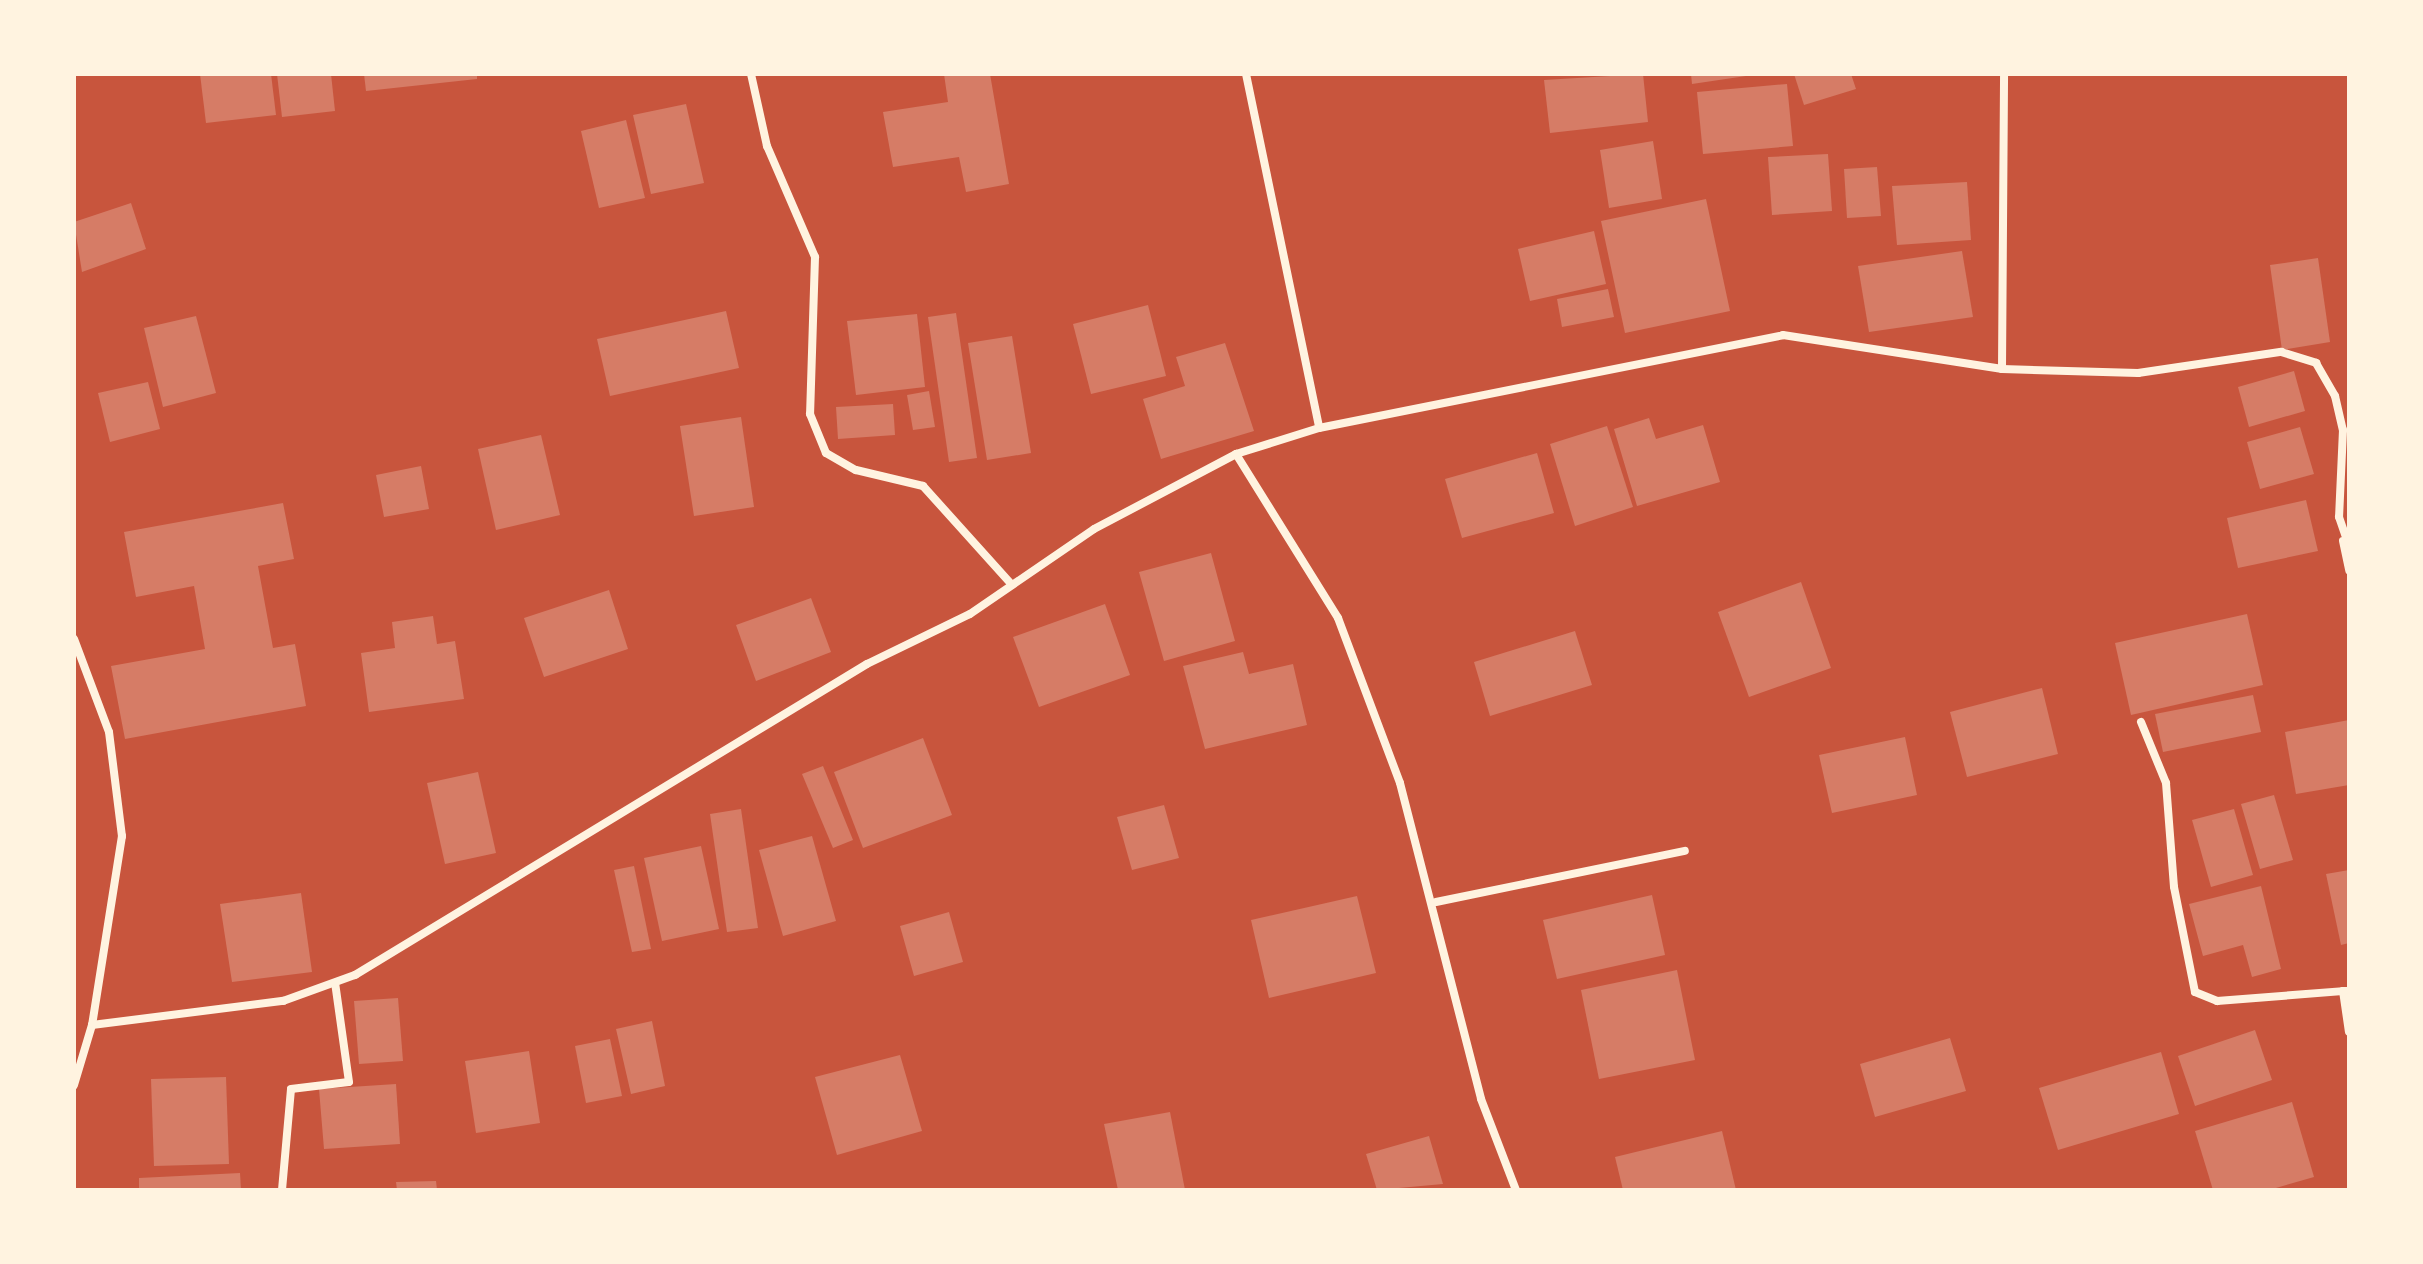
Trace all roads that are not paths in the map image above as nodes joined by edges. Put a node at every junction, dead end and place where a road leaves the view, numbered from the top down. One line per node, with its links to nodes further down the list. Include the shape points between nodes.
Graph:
1 (751, 74): 9 (street, via 767,146 815,257 810,414 826,453 856,470 923,486)
2 (1246, 74): 5 (street)
3 (2004, 74): 4 (street)
4 (2002, 369): 5 (street, via 1783,335); 7 (street, via 2138,373 2281,352 2316,363 2343,430)
5 (1319, 428): 6 (street)
6 (1236, 454): 9 (street, via 1094,529); 13 (street, via 1338,618)
7 (2346, 544): 8 (street)
8 (2349, 570)
9 (1012, 585): 14 (street)
10 (74, 639): 16 (street, via 109,732 122,836)
11 (2141, 722): 15 (street, via 2166,783 2174,887 2195,992 2217,1001)
12 (1685, 851): 13 (street)
13 (1436, 902): 20 (street, via 1481,1099)
14 (335, 983): 16 (street, via 283,1001); 19 (street, via 349,1082 291,1089)
15 (2346, 991): 17 (street)
16 (92, 1025): 18 (street)
17 (2349, 1032)
18 (74, 1085)
19 (282, 1190)
20 (1516, 1190)

